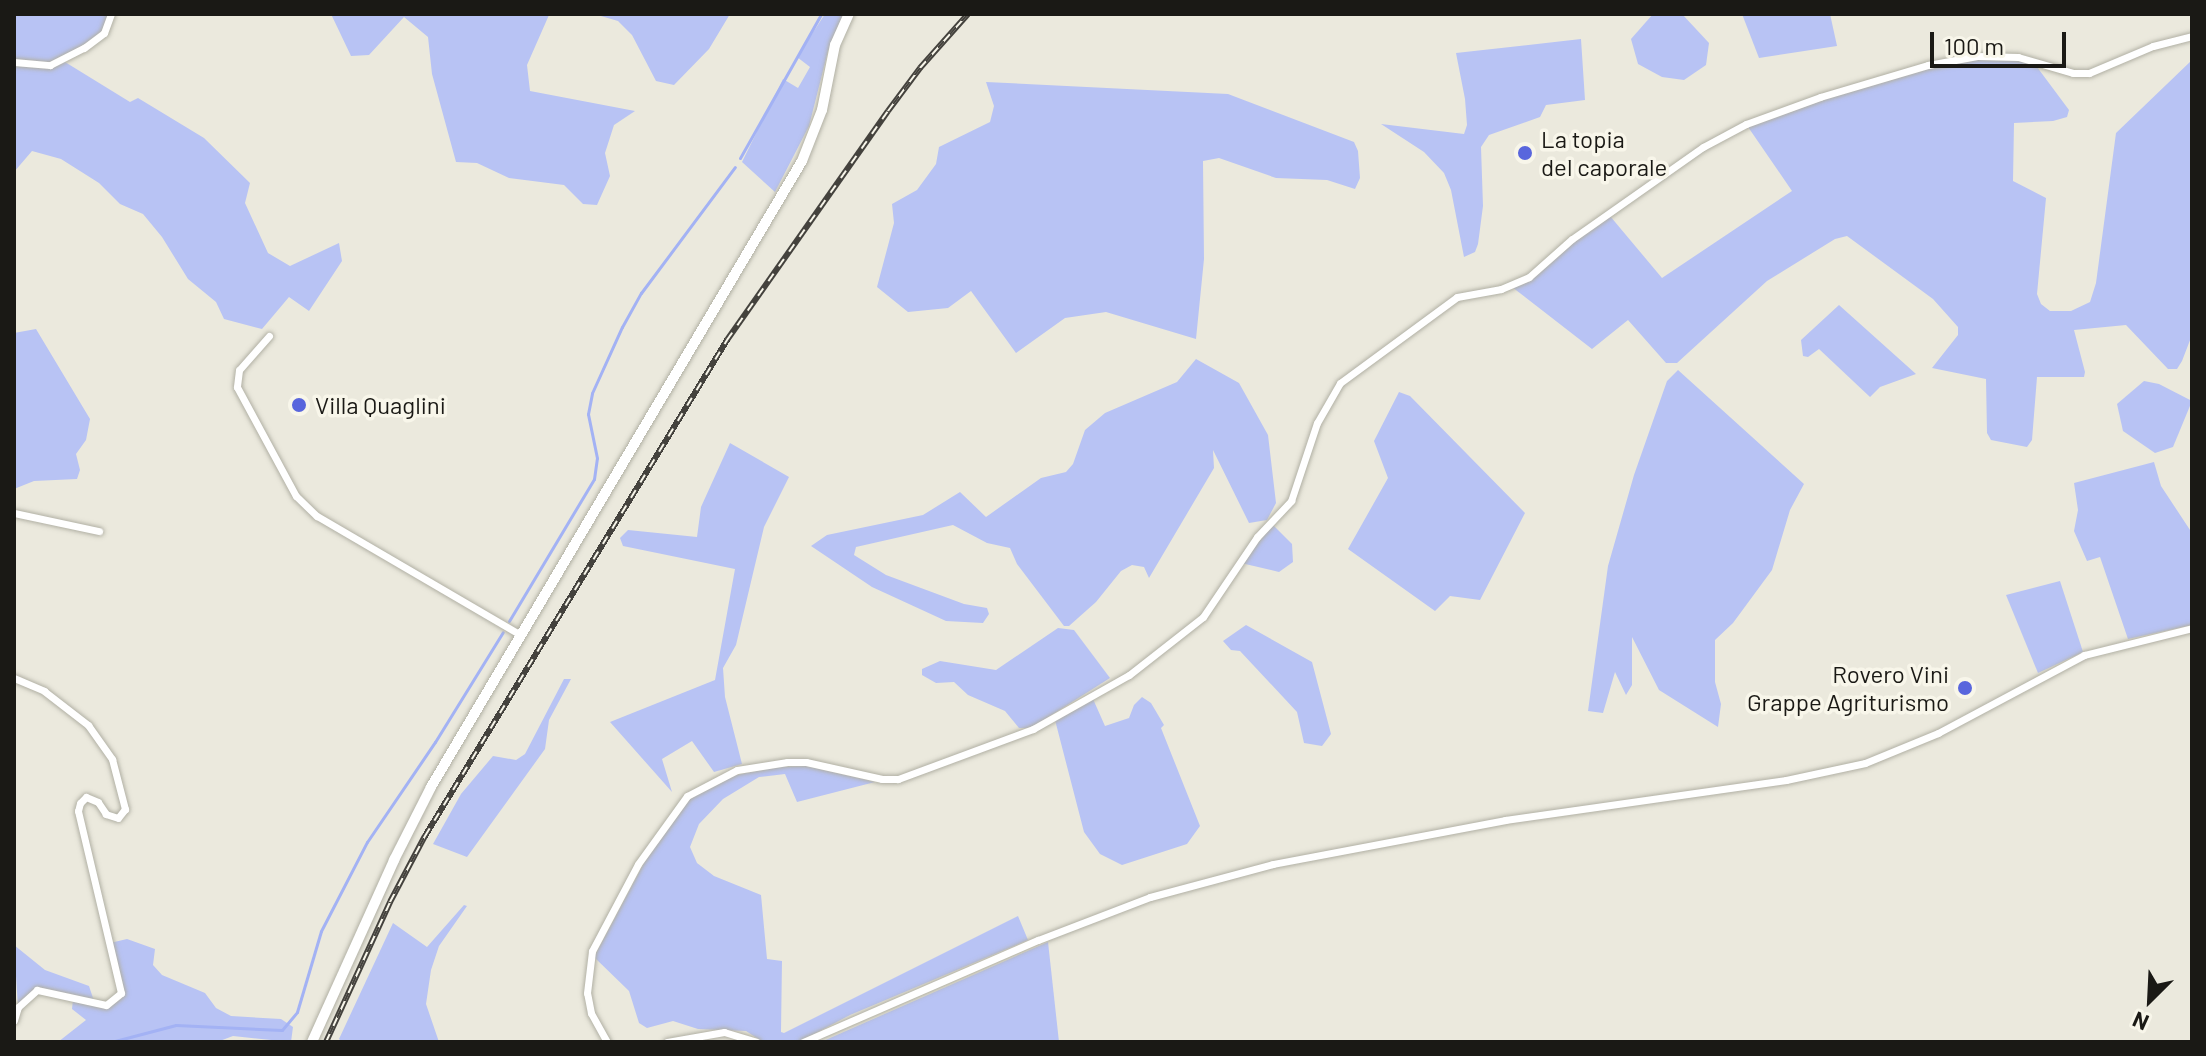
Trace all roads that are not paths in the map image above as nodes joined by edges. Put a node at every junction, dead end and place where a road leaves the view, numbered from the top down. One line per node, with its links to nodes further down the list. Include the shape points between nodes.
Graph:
1 (111, 14): 4 (street, via 96,41 50,65)
2 (849, 14): 9 (street, via 802,161)
3 (2192, 36): 13 (street, via 2089,73 2018,57 1977,56 1820,97 1746,124 1703,147 1572,239 1538,272 1501,289 1457,297 1340,383 1317,423 1291,501 1257,537 1203,617 1129,675 1033,729 898,779 787,762 737,770 687,796 638,864 592,951 587,993)
4 (14, 62)
5 (269, 336): 9 (street, via 239,370 237,387 296,496 317,516)
6 (14, 513): 7 (street)
7 (99, 531)
8 (2192, 628): 16 (street, via 2084,655 1938,733 1865,763 1786,780 1505,820 1273,864 1150,897)
9 (521, 635): 12 (street, via 411,823)
10 (14, 678): 11 (street, via 44,691 88,725 112,759 125,809 118,818 86,797 78,811 121,993 106,1005 37,990 18,1007)
11 (14, 1020)
12 (312, 1042)
13 (607, 1042)
14 (667, 1042): 15 (street, via 724,1032)
15 (756, 1042)
16 (803, 1042)

